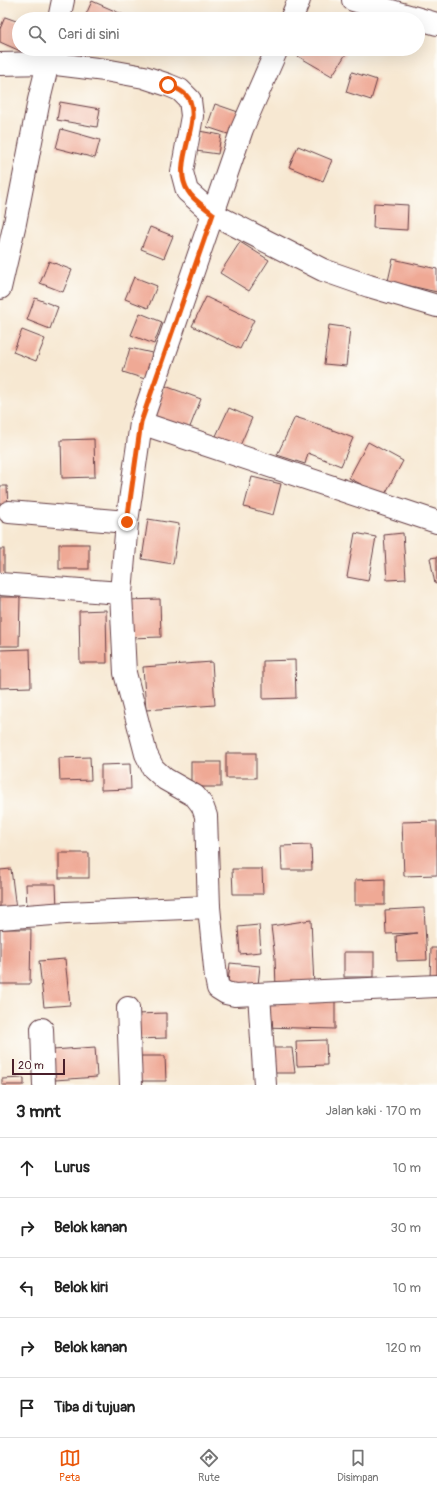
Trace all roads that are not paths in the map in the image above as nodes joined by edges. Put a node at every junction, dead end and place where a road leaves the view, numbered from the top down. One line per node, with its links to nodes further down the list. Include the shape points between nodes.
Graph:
1 (63, 0): 4 (street)
2 (299, 0): 5 (street)
3 (353, 0): 6 (street)
4 (60, 12)
5 (293, 12)
6 (395, 12)
7 (425, 21): 8 (street)
8 (437, 24)
9 (50, 56): 11 (street); 12 (street, via 144,77 180,90 190,100 192,116 182,172 188,191); 13 (street)
10 (274, 56): 12 (street, via 242,129)
11 (0, 64)
12 (213, 214): 14 (street, via 323,270); 15 (street)
13 (0, 288)
14 (437, 306)
15 (141, 422): 17 (street); 18 (street)
16 (9, 512): 17 (street)
17 (127, 522): 20 (street)
18 (437, 522)
19 (0, 584): 20 (street)
20 (121, 593): 21 (street, via 124,673 146,754 153,768 165,779 195,796 206,816)
21 (209, 907): 22 (street); 24 (street, via 218,988 235,995)
22 (0, 918)
23 (437, 986): 24 (street)
24 (259, 994): 29 (street)
25 (128, 1008): 28 (street)
26 (42, 1029): 27 (street)
27 (44, 1085)
28 (131, 1085)
29 (265, 1085)

